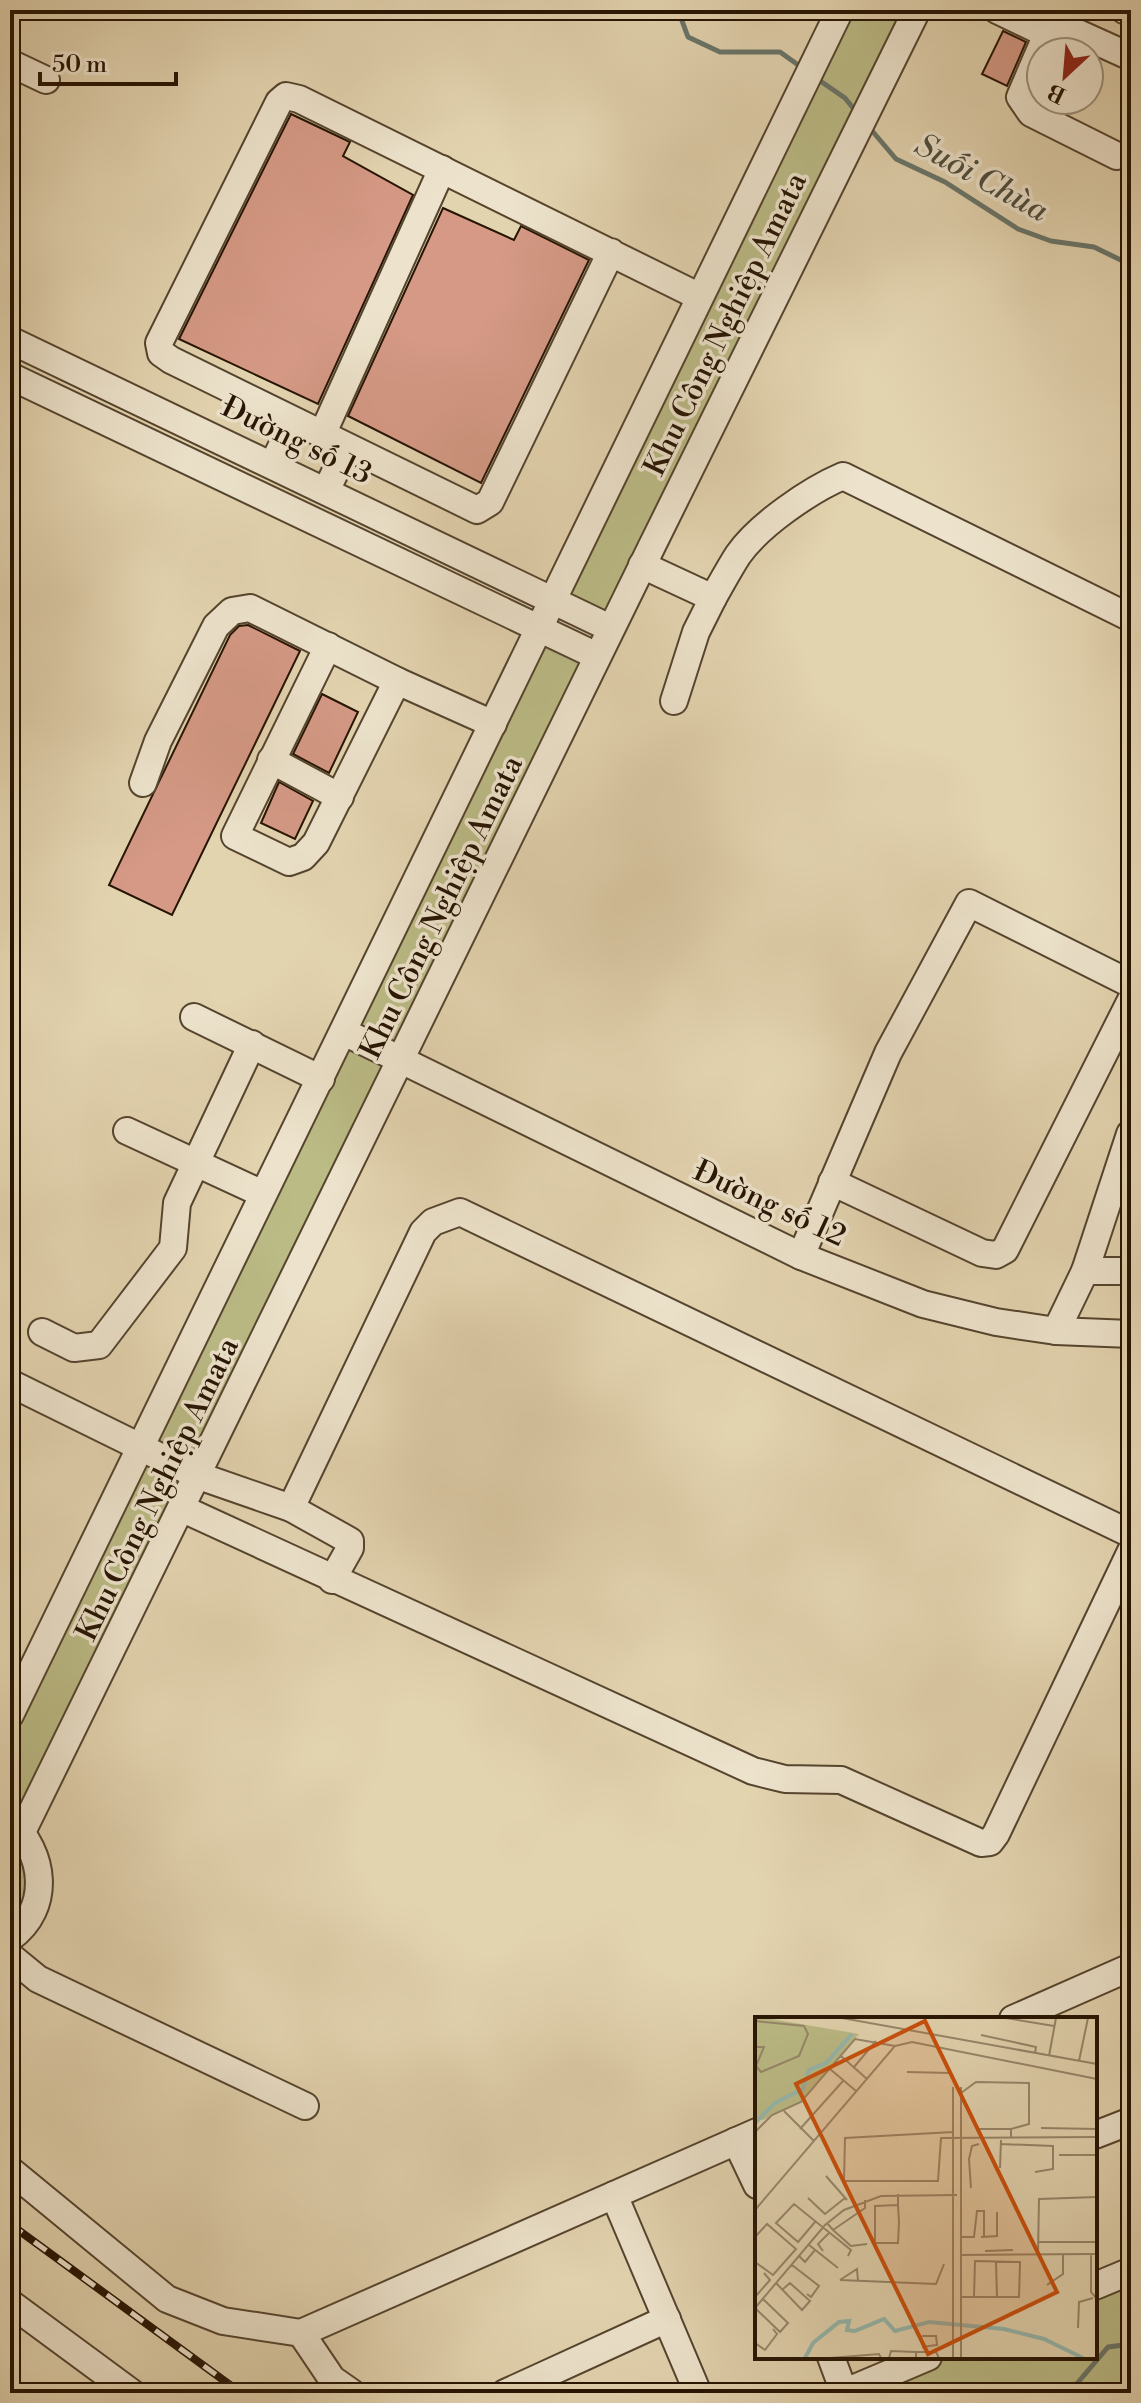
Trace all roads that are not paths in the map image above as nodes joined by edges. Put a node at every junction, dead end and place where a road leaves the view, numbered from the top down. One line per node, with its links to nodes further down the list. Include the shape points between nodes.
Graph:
1 (840, 10): 13 (street, Khu Công Nghiệp Amata)
2 (917, 10): 21 (street, Khu Công Nghiệp Amata)
3 (997, 10): 6 (street)
4 (1124, 10): 5 (street)
5 (1131, 13)
6 (1047, 34): 7 (street, via 1063,24); 10 (street, via 1021,92 1023,106)
7 (1131, 57)
8 (10, 63): 9 (street)
9 (46, 80)
10 (1117, 156)
11 (442, 169): 12 (street); 16 (street, via 299,99 286,96 279,102 159,343 161,353 171,360); 17 (street)
12 (611, 252): 13 (street); 18 (street, via 485,506 467,506)
13 (698, 296): 23 (street, Khu Công Nghiệp Amata)
14 (10, 340): 19 (street, Đường số 13)
15 (10, 376): 26 (street)
16 (294, 421): 17 (street); 19 (street)
17 (322, 435): 18 (street)
18 (347, 447): 20 (street)
19 (273, 464): 20 (street, Đường số 13)
20 (327, 489): 23 (street, Đường số 13)
21 (642, 565): 22 (street); 25 (street, Khu Công Nghiệp Amata)
22 (713, 598): 24 (street, via 740,553 783,513 843,476); 30 (street)
23 (555, 602): 25 (street, Đường số 13); 26 (street, Khu Công Nghiệp Amata)
24 (1131, 618)
25 (610, 628): 28 (street, Khu Công Nghiệp Amata)
26 (541, 629): 28 (street); 31 (street, Khu Công Nghiệp Amata)
27 (328, 646): 29 (street); 32 (street); 33 (street, via 250,608 232,611 216,626 158,741)
28 (597, 656): 40 (street, Khu Công Nghiệp Amata)
29 (397, 681): 31 (street); 34 (street)
30 (674, 701)
31 (493, 724): 38 (street, Khu Công Nghiệp Amata)
32 (271, 760): 34 (street); 34 (street, via 235,836 289,862 303,857)
33 (143, 783)
34 (340, 797)
35 (1131, 984): 45 (street, via 969,903 888,1053)
36 (1131, 1000): 45 (street, via 1005,1250 982,1253)
37 (194, 1017): 39 (street)
38 (344, 1032): 40 (street, Đường số 12); 41 (street, Khu Công Nghiệp Amata)
39 (252, 1044): 41 (street); 44 (street)
40 (403, 1061): 47 (street, Đường số 12); 55 (street, Khu Công Nghiệp Amata)
41 (321, 1079): 46 (street, Khu Công Nghiệp Amata)
42 (127, 1131): 44 (street)
43 (1130, 1134): 48 (street)
44 (194, 1163): 46 (street); 51 (street, via 177,1203 173,1248 107,1337 87,1349)
45 (832, 1182): 47 (street)
46 (263, 1194): 54 (street, Khu Công Nghiệp Amata)
47 (801, 1256): 50 (street, Đường số 12, via 923,1304)
48 (1085, 1271): 49 (street); 50 (street)
49 (1131, 1271)
50 (1056, 1331): 52 (street, Đường số 12)
51 (42, 1332)
52 (1131, 1334)
53 (10, 1383): 54 (street)
54 (142, 1447): 55 (street); 61 (street, Khu Công Nghiệp Amata)
55 (199, 1476): 56 (street); 57 (street, Khu Công Nghiệp Amata)
56 (291, 1508): 58 (street, via 423,1232 433,1222 460,1212); 60 (street, via 350,1541)
57 (183, 1509): 60 (street); 62 (street, Khu Công Nghiệp Amata)
58 (1131, 1534)
59 (1131, 1551): 60 (street, via 996,1834 981,1843 841,1780 785,1779 753,1771)
60 (332, 1580)
61 (10, 1715)
62 (16, 1826): 63 (street, via 34,1850 40,1872 31,1915)
63 (10, 1938)
64 (10, 1956): 67 (street, via 38,1979)
65 (1131, 1967): 66 (street)
66 (1018, 2017)
67 (305, 2106)
68 (1131, 2121): 69 (street)
69 (1097, 2134)
70 (747, 2137): 72 (street); 73 (street)
71 (10, 2170): 78 (street, via 167,2299 223,2321)
72 (755, 2175)
73 (614, 2195): 77 (street); 78 (street)
74 (1131, 2271): 75 (street)
75 (1097, 2285)
76 (10, 2303): 81 (street)
77 (667, 2319): 83 (street); 84 (street)
78 (301, 2333): 82 (street, via 332,2379)
79 (832, 2359): 85 (street)
80 (923, 2359): 85 (street)
81 (132, 2393)
82 (352, 2393)
83 (505, 2393)
84 (698, 2393)
85 (844, 2393)

